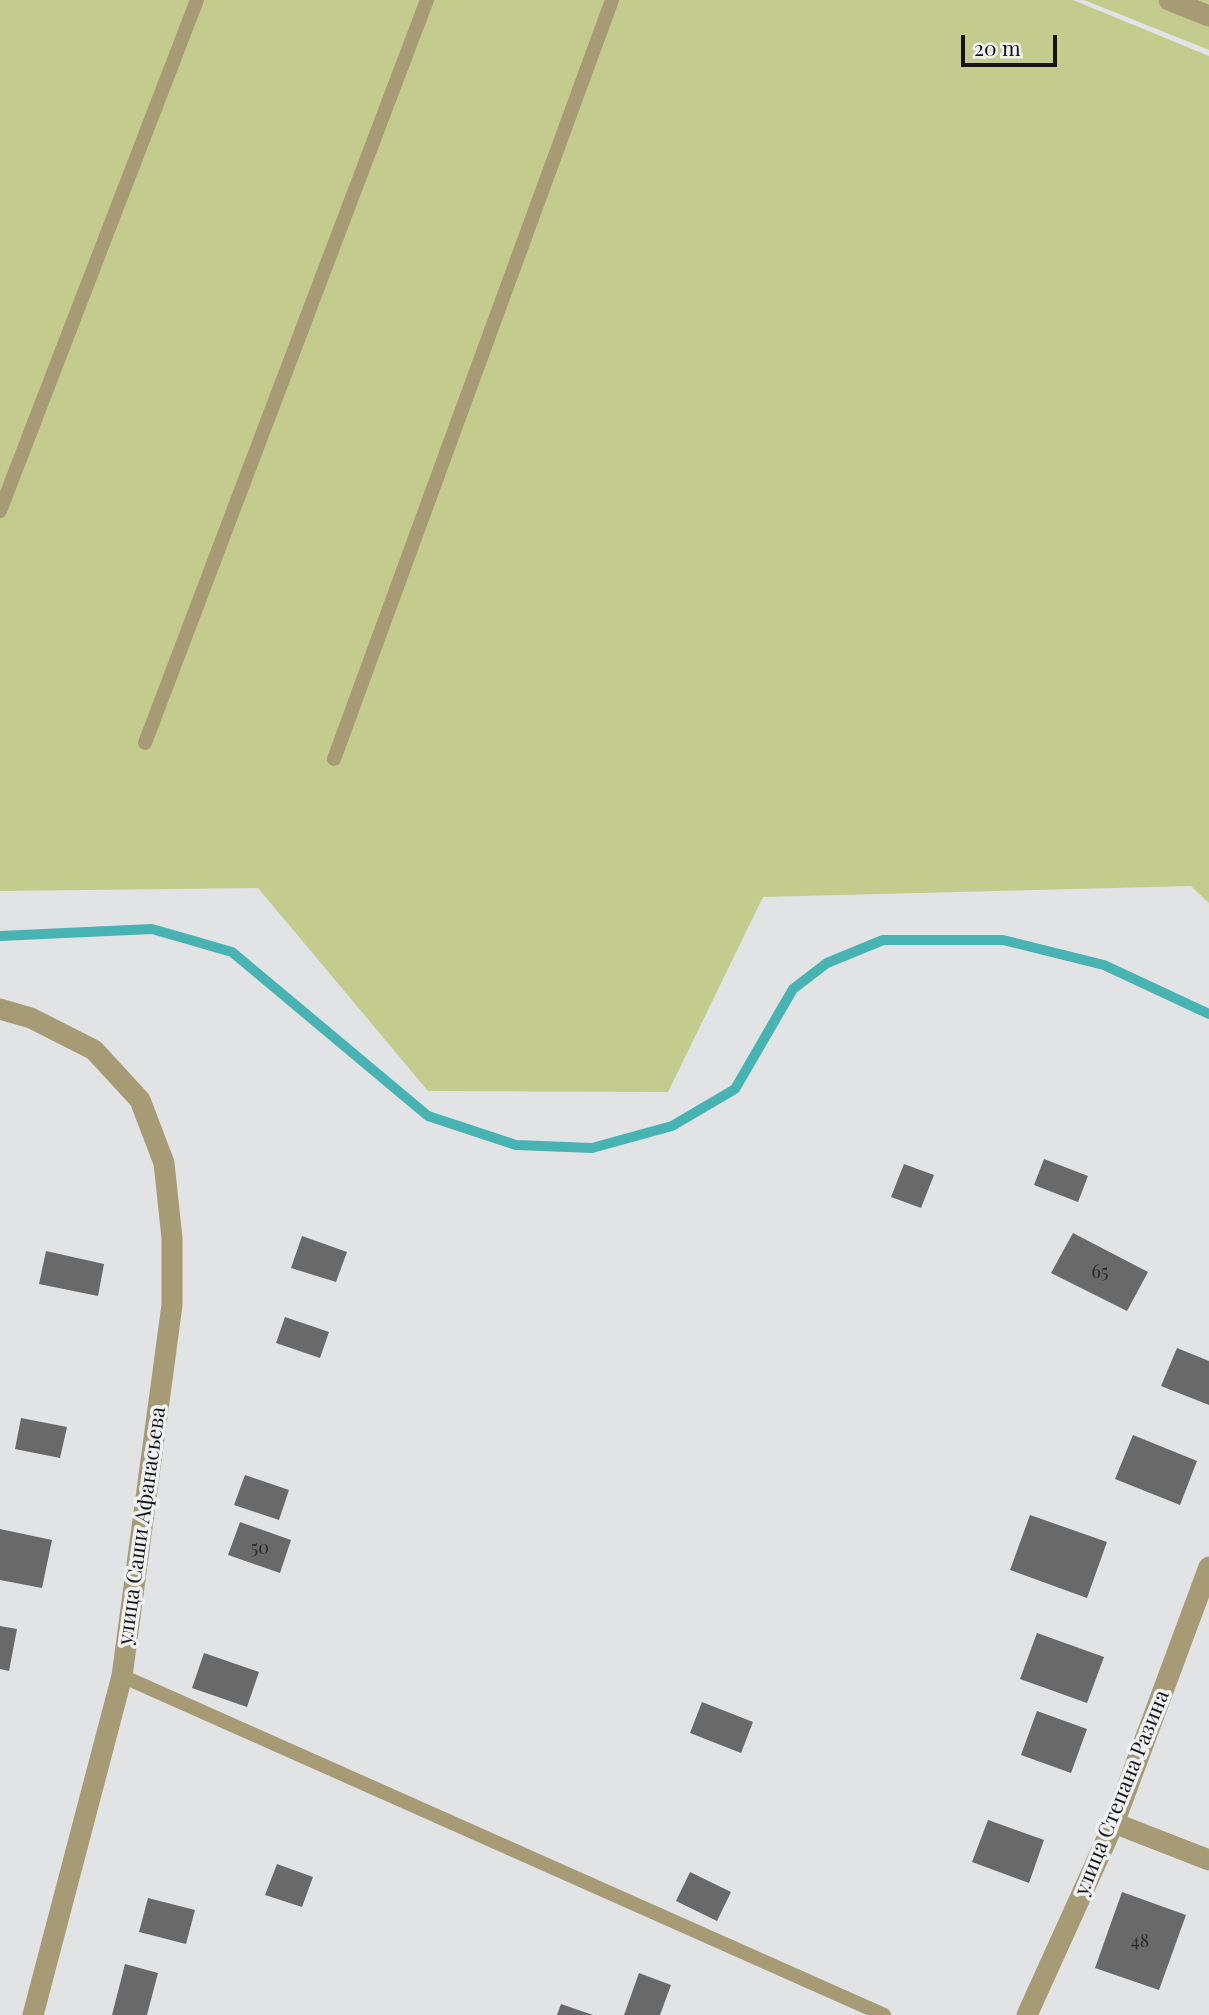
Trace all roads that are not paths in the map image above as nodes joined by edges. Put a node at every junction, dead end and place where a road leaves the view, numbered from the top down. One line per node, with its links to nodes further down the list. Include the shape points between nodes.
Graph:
1 (197, 0): 6 (lane)
2 (426, 0): 7 (lane)
3 (612, 0): 8 (lane)
4 (1169, 0): 5 (street)
5 (1209, 16)
6 (0, 511)
7 (145, 743)
8 (334, 759)
9 (0, 1009): 11 (street, улица Саши Афанасьева, via 31,1018 94,1050 140,1100 164,1163 172,1238 172,1305)
10 (1209, 1567): 12 (street, улица Степана Разина)
11 (122, 1676): 14 (street, улица Саши Афанасьева); 15 (lane)
12 (1114, 1823): 13 (street); 16 (street, улица Степана Разина)
13 (1209, 1860)
14 (33, 2015)
15 (884, 2015)
16 (1027, 2015)

